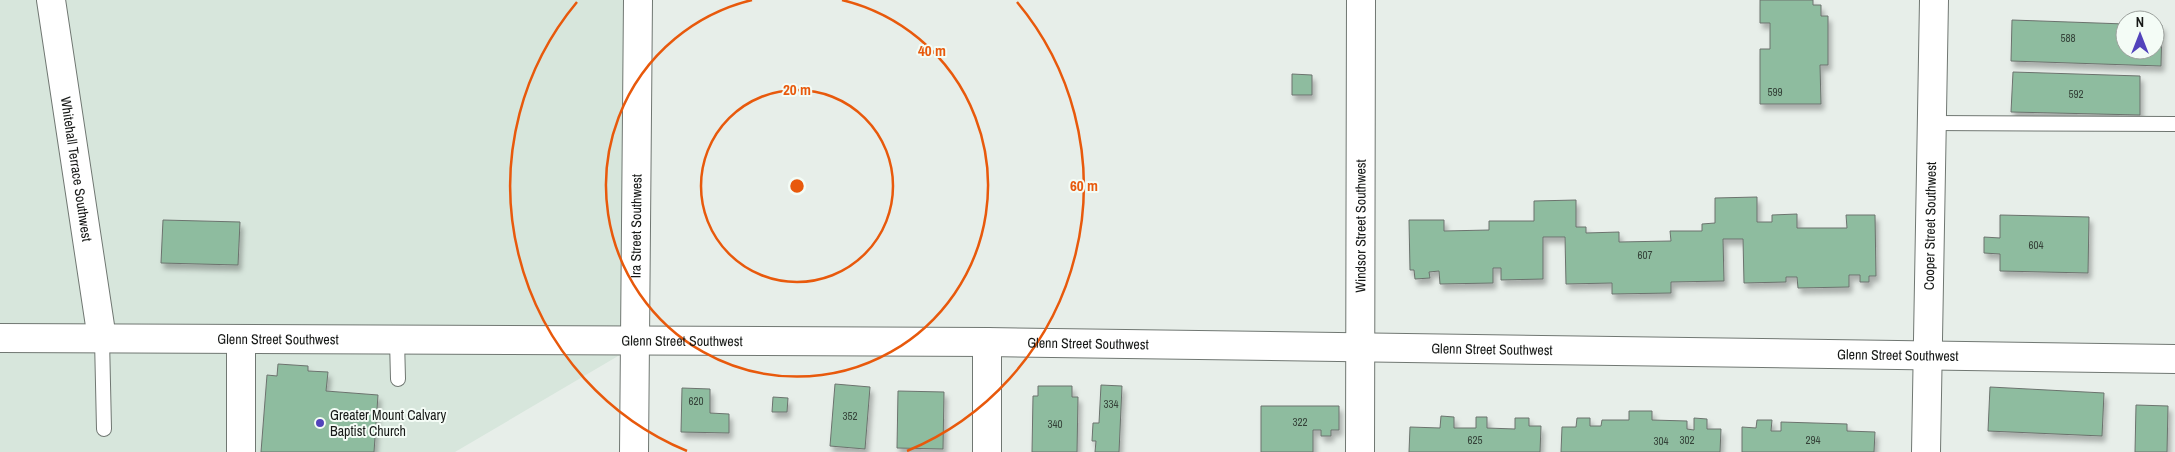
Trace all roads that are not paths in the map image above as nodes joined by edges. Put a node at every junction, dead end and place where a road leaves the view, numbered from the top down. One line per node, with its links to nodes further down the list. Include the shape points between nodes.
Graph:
1 (51, 0): 8 (street, Whitehall Terrace Southwest)
2 (638, 0): 11 (street, Ira Street Southwest)
3 (1361, 0): 13 (street, Windsor Street Southwest)
4 (1934, 0): 5 (street, Cooper Street Southwest)
5 (1932, 123): 6 (lane); 14 (street, Cooper Street Southwest)
6 (2175, 124)
7 (0, 338): 8 (street, Glenn Street Southwest)
8 (102, 338): 9 (street, Glenn Street Southwest); 17 (lane)
9 (241, 339): 10 (street, Glenn Street Southwest); 18 (street)
10 (397, 340): 11 (street, Glenn Street Southwest); 16 (lane)
11 (635, 340): 12 (street, Glenn Street Southwest); 19 (street, Ira Street Southwest)
12 (987, 342): 13 (street, Glenn Street Southwest); 20 (street)
13 (1361, 347): 14 (street, Glenn Street Southwest); 21 (street, Windsor Street Southwest)
14 (1928, 356): 15 (street, Glenn Street Southwest); 22 (street, Cooper Street Southwest)
15 (2175, 359)
16 (398, 379)
17 (104, 429)
18 (241, 452)
19 (634, 452)
20 (987, 452)
21 (1360, 452)
22 (1926, 452)

